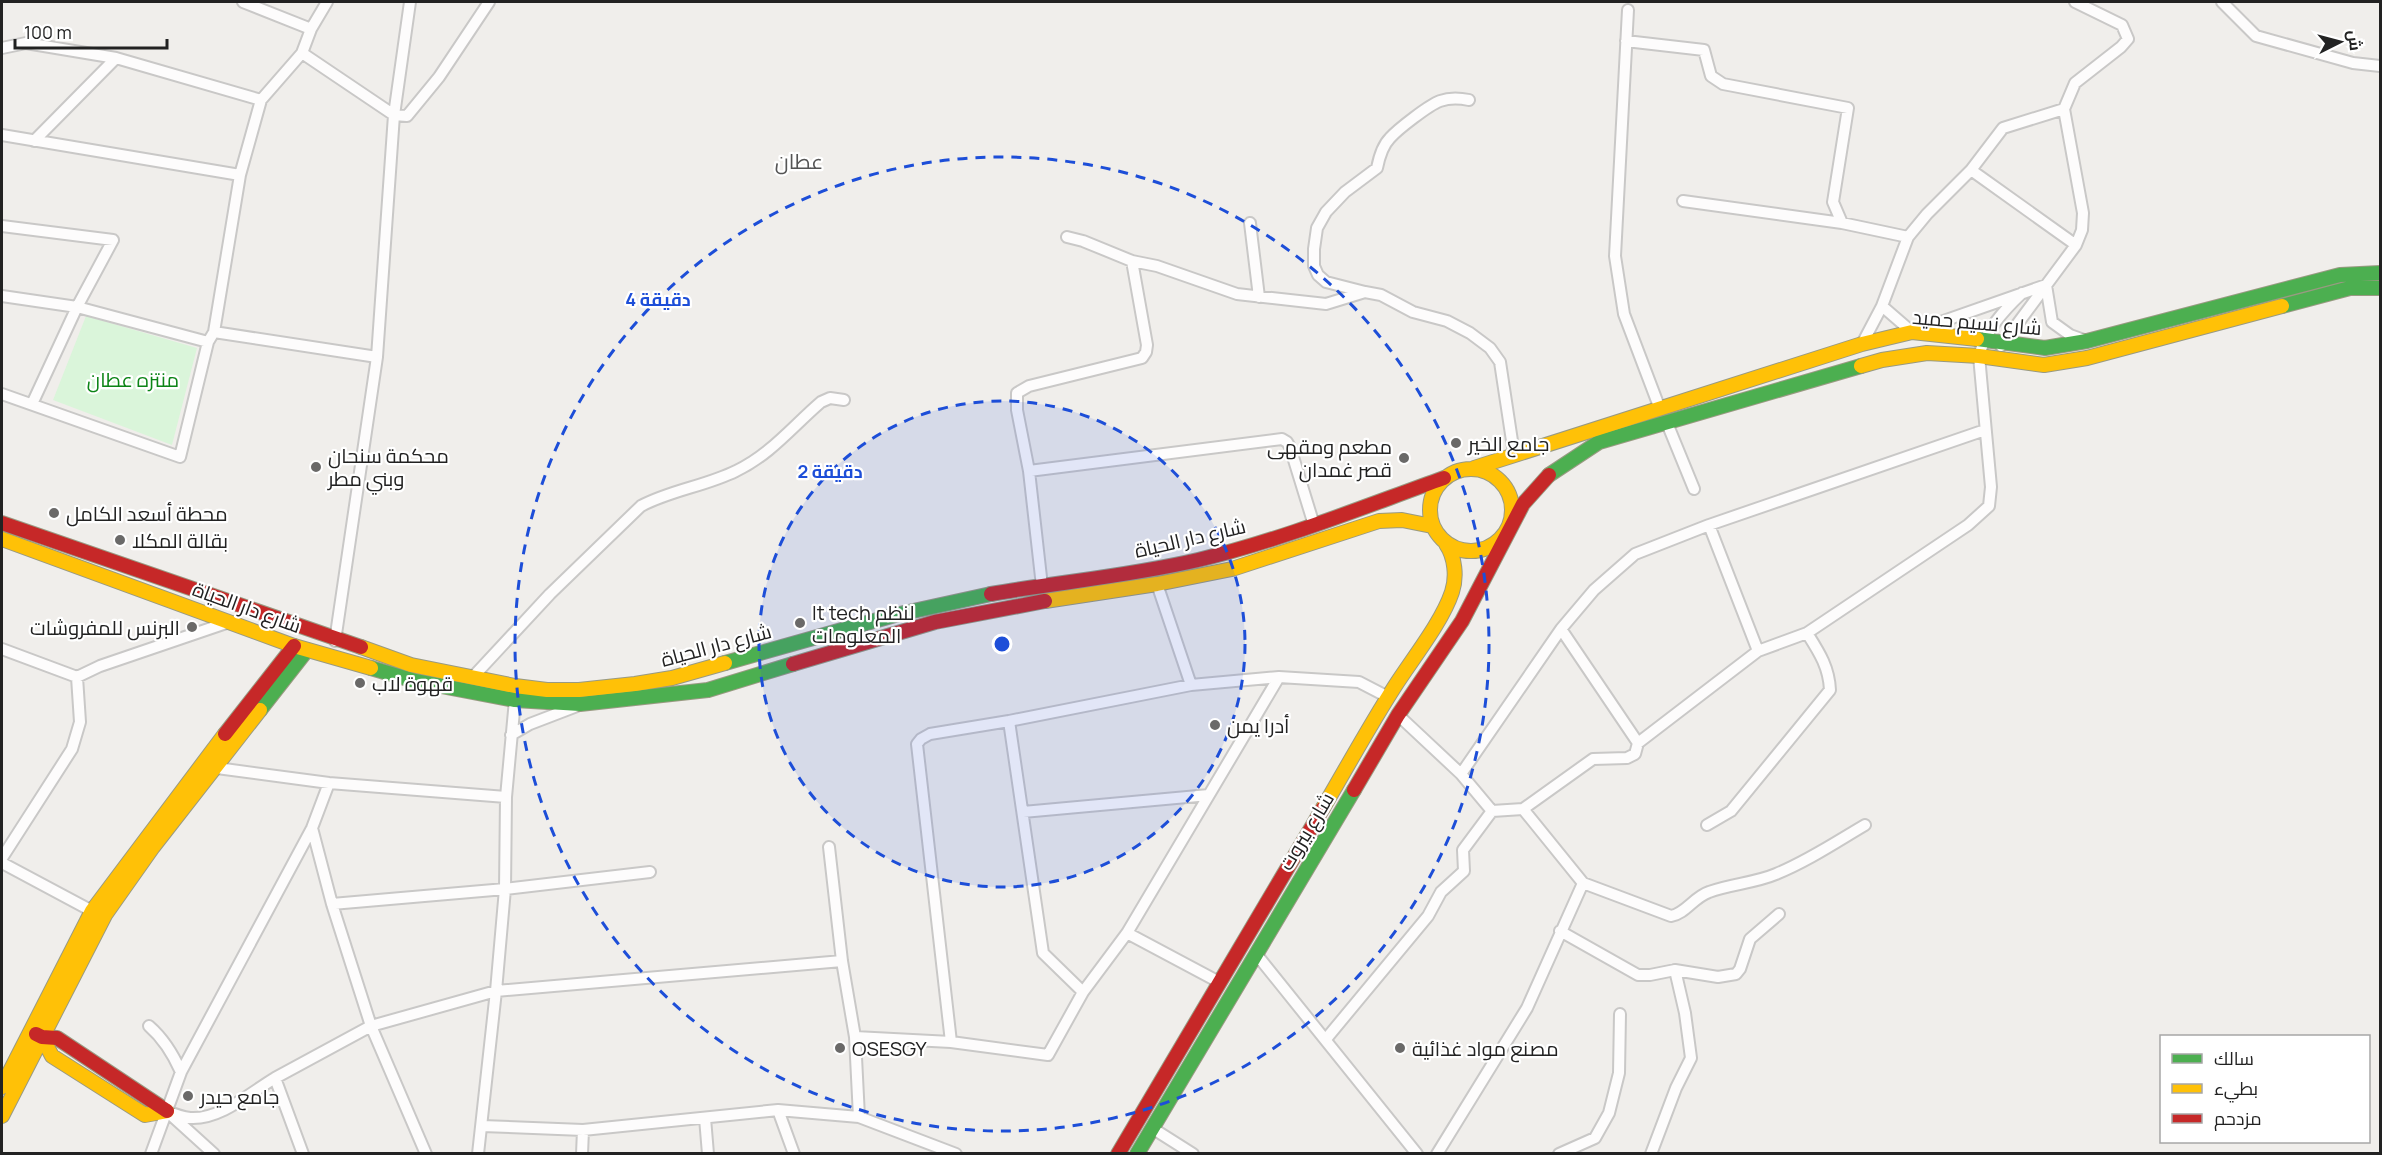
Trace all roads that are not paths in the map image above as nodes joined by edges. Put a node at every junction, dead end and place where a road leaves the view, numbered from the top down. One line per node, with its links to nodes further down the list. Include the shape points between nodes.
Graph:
1 (243, 2): 8 (street)
2 (327, 2): 8 (street)
3 (410, 2): 17 (street)
4 (489, 2): 17 (street, via 414,108 407,116)
5 (2076, 2): 16 (street, via 2122,25 2128,39 2075,83)
6 (2222, 2): 13 (street, via 2256,36 2353,63)
7 (1628, 10): 9 (street)
8 (311, 29): 11 (street)
9 (1626, 41): 24 (street, via 1704,50 1711,76 1723,84 1848,108 1833,202); 52 (street, via 1615,256 1623,314)
10 (2, 48): 12 (street, via 26,43)
11 (302, 53): 14 (street); 17 (street)
12 (116, 58): 14 (street); 19 (street)
13 (2380, 66)
14 (261, 100): 21 (street)
15 (1469, 100): 33 (street, via 1440,101 1404,126 1389,139 1377,168 1345,192 1317,228 1314,266 1318,275 1326,282)
16 (2064, 109): 20 (street, via 2003,128); 28 (street, via 2083,213)
17 (394, 115): 47 (street)
18 (2, 135): 19 (street)
19 (34, 141): 21 (street)
20 (1971, 170): 27 (street); 28 (street)
21 (240, 175): 39 (street)
22 (1683, 201): 24 (street)
23 (1250, 223): 36 (street)
24 (1842, 223): 27 (street)
25 (2, 226): 38 (street, via 113,240)
26 (1067, 237): 29 (street)
27 (1908, 237): 37 (street)
28 (2076, 245): 31 (street)
29 (1132, 261): 36 (street, via 1237,294); 57 (street, via 1146,352 1142,358 1029,386 1017,393)
30 (2380, 273): 42 (main road, شارع نسيم حميد, via 2340,275)
31 (2046, 285): 34 (street); 42 (street, via 2052,322); 44 (street)
32 (2380, 288): 48 (main road, شارع نسيم حميد, via 2350,288 2087,358 2044,365)
33 (1365, 292): 36 (street, via 1326,304); 55 (street, via 1447,321 1490,348 1502,370)
34 (2022, 293): 40 (street); 41 (street, via 2002,312)
35 (2, 296): 38 (street)
36 (1259, 297)
37 (1882, 306): 40 (street); 45 (street)
38 (77, 307): 43 (street); 51 (street)
39 (214, 332): 43 (street); 47 (street)
40 (1912, 332): 41 (main road, شارع نسيم حميد); 45 (main road, شارع نسيم حميد)
41 (1983, 340): 44 (main road, شارع نسيم حميد); 46 (street)
42 (2087, 341): 44 (main road, شارع نسيم حميد, via 2045,348)
43 (208, 342): 51 (street, via 180,457)
44 (2004, 342): 48 (street)
45 (1862, 344): 52 (main road, شارع نسيم حميد)
46 (1978, 356): 48 (main road, شارع نسيم حميد); 53 (main road, شارع نسيم حميد, via 1927,353 1882,360); 54 (street)
47 (377, 357): 75 (street)
48 (1994, 358)
49 (2, 394): 51 (street)
50 (844, 400): 83 (street, via 830,398 820,402 772,450 735,472 659,496 641,506 550,594)
51 (32, 404)
52 (1660, 409): 55 (main road, شارع نسيم حميد)
53 (1667, 423): 59 (street); 64 (main road, شارع نسيم حميد, via 1599,442 1551,472 1523,504)
54 (1985, 430): 62 (street); 74 (street, via 1989,506 1968,525)
55 (1514, 454): 56 (main road, شارع نسيم حميد)
56 (1474, 468): 58 (main road); 64 (main road, via 1498,479 1507,490 1511,503)
57 (1029, 471): 61 (street, via 1282,439 1290,447); 71 (street)
58 (1444, 478): 61 (main road, شارع دار الحياة); 63 (main road, via 1430,500)
59 (1694, 489)
60 (2, 523): 65 (main road, شارع دار الحياة)
61 (1314, 525): 69 (main road, شارع دار الحياة, via 1228,552)
62 (1709, 525): 73 (street, via 1635,554 1594,591); 78 (street)
63 (1432, 526): 67 (main road); 70 (main road, شارع دار الحياة, via 1402,520 1378,522 1233,569)
64 (1509, 530): 67 (main road, via 1487,548 1473,552); 88 (main road, شارع بيروت, via 1462,621)
65 (30, 533): 68 (main road); 75 (main road, شارع دار الحياة)
66 (2, 539): 68 (main road, شارع دار الحياة)
67 (1446, 544): 85 (main road, شارع بيروت, via 1452,552 1453,591)
68 (25, 548): 72 (main road, شارع دار الحياة)
69 (1152, 569): 70 (main road); 71 (main road, شارع دار الحياة)
70 (1157, 585): 84 (street); 87 (main road, شارع دار الحياة, via 935,622 708,690)
71 (1042, 586): 83 (main road, شارع دار الحياة, via 896,615 672,678 635,684 547,690)
72 (231, 621): 76 (main road, شارع دار الحياة); 81 (street)
73 (1561, 629): 91 (street); 93 (street)
74 (1807, 633): 78 (street); 100 (street, via 1824,660 1830,690 1731,811)
75 (335, 640): 79 (main road, شارع دار الحياة)
76 (301, 648): 80 (main road, شارع دار الحياة); 92 (main road); 110 (main road, via 201,764)
77 (2, 649): 81 (street)
78 (1758, 651): 91 (street)
79 (377, 654): 80 (main road); 83 (main road, شارع دار الحياة)
80 (372, 669): 86 (main road, شارع دار الحياة)
81 (77, 677): 104 (street, via 80,722 72,749)
82 (1279, 677): 84 (street); 85 (street, via 1359,682); 95 (street)
83 (472, 678)
84 (1191, 685): 89 (street)
85 (1388, 697): 112 (main road, شارع بيروت)
86 (515, 700): 87 (main road, شارع دار الحياة); 90 (street)
87 (580, 704): 90 (street)
88 (1398, 715): 93 (street); 115 (main road, شارع بيروت)
89 (1009, 721): 99 (street); 128 (street, via 930,734 917,744)
90 (512, 735): 96 (street)
91 (1638, 743): 97 (street, via 1635,754 1627,758 1593,759)
92 (217, 768): 94 (street); 125 (main road, via 153,847 105,915)
93 (1461, 774): 98 (street)
94 (329, 783): 96 (street); 102 (street)
95 (1209, 795): 99 (street); 114 (street)
96 (506, 797): 108 (street)
97 (1523, 809): 98 (street); 107 (street)
98 (1491, 811): 127 (street, via 1463,850 1464,871 1441,892 1428,916)
99 (1023, 812): 121 (street, via 1043,953)
100 (1707, 825)
101 (1865, 825): 107 (street, via 1774,875 1707,892 1676,915)
102 (312, 828): 109 (street); 129 (street)
103 (829, 847): 117 (street)
104 (2, 858)
105 (2, 863): 110 (street)
106 (650, 872): 108 (street)
107 (1583, 883): 113 (street)
108 (505, 889): 109 (street); 120 (street)
109 (332, 904): 124 (street)
110 (92, 912): 125 (main road)
111 (1779, 914): 118 (street, via 1750,939 1736,974 1718,977)
112 (1252, 929): 115 (main road); 119 (main road, شارع بيروت)
113 (1560, 931): 118 (street, via 1638,975); 153 (street, via 1527,1008)
114 (1127, 933): 119 (street); 121 (street)
115 (1266, 938): 116 (main road, شارع بيروت)
116 (1257, 955): 127 (street); 138 (main road, شارع بيروت)
117 (842, 961): 120 (street); 126 (street)
118 (1675, 970): 155 (street, via 1691,1058)
119 (1219, 982): 149 (main road, شارع بيروت)
120 (496, 991): 124 (street); 137 (street)
121 (1083, 992): 128 (street, via 1048,1055)
122 (1620, 1014): 154 (street, via 1619,1073 1609,1113 1595,1138)
123 (149, 1026): 129 (street, via 174,1054)
124 (371, 1026): 130 (street); 143 (street)
125 (36, 1034): 131 (main road); 133 (main road, via 51,1056 145,1115); 134 (main road)
126 (855, 1037): 128 (street); 135 (street)
127 (1326, 1040): 152 (street)
128 (951, 1042)
129 (181, 1072): 133 (street)
130 (275, 1078): 133 (street, via 211,1115 188,1118); 142 (street)
131 (2, 1087)
132 (778, 1110): 135 (street); 136 (street); 147 (street)
133 (167, 1111): 140 (street); 141 (street)
134 (2, 1116)
135 (859, 1117): 148 (street)
136 (705, 1118): 139 (street); 146 (street)
137 (482, 1126): 139 (street); 144 (street)
138 (1152, 1128): 150 (main road, شارع بيروت); 151 (street)
139 (583, 1130): 145 (street)
140 (151, 1154)
141 (214, 1154)
142 (303, 1154)
143 (426, 1154)
144 (478, 1154)
145 (582, 1154)
146 (708, 1154)
147 (794, 1154)
148 (956, 1154)
149 (1118, 1154)
150 (1137, 1154)
151 (1193, 1154)
152 (1417, 1154)
153 (1437, 1154)
154 (1560, 1154)
155 (1651, 1154)

